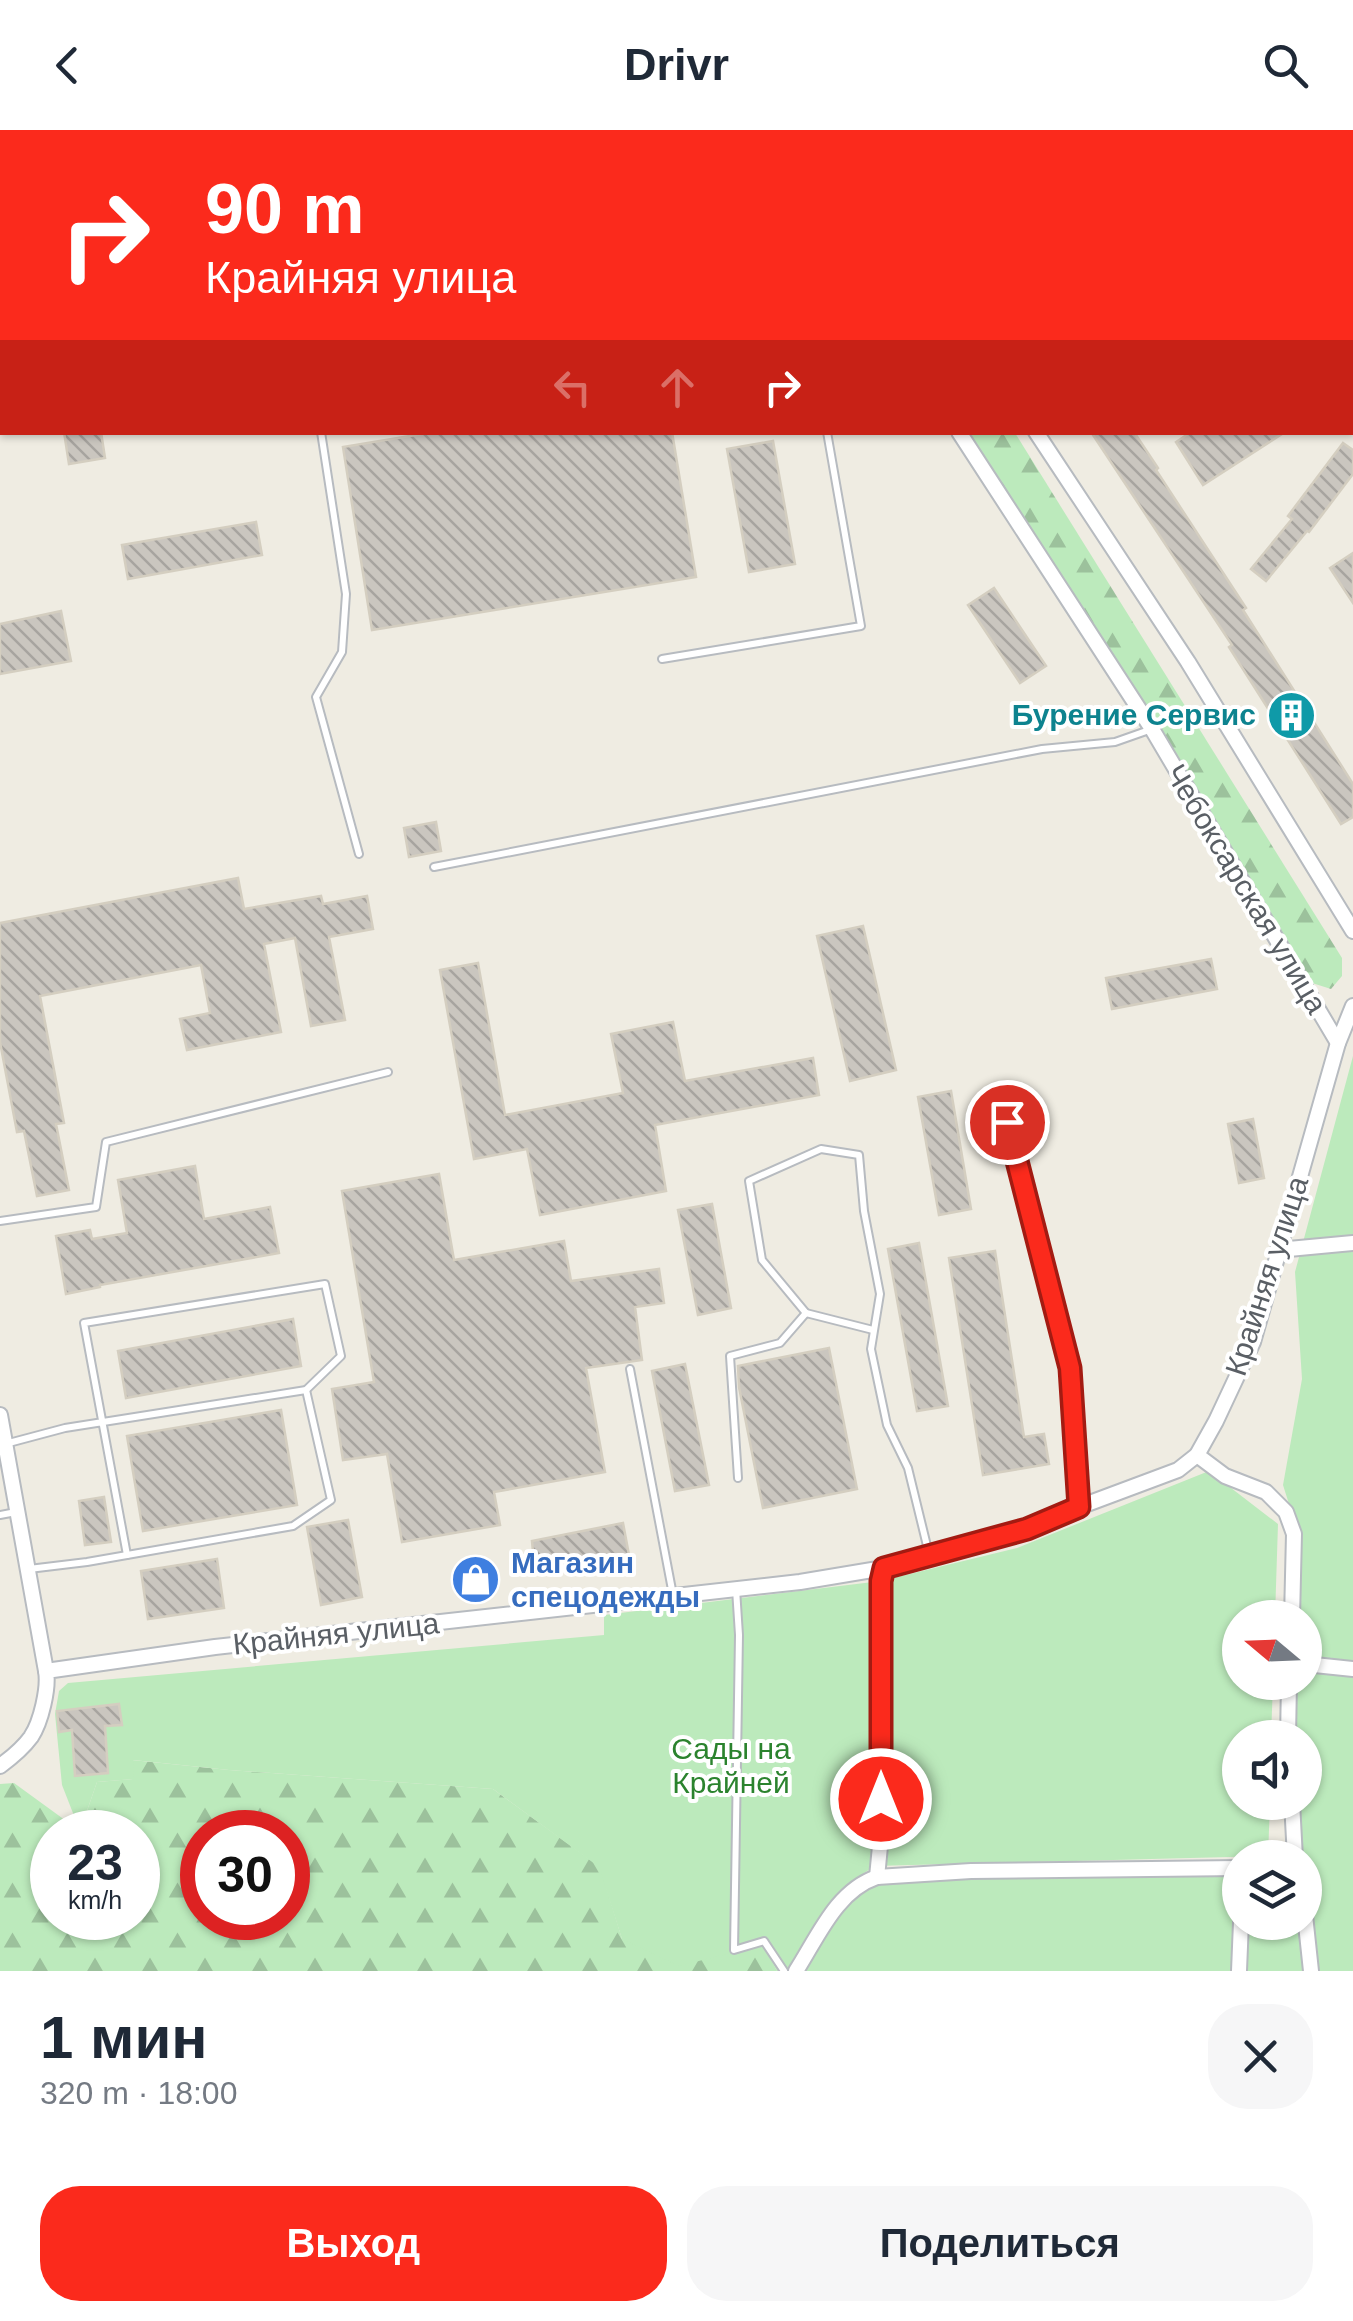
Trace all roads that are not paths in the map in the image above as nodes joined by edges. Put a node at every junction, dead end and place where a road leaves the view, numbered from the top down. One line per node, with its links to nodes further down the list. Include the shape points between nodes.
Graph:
1 (320, 435): 7 (lane, via 346,594 342,652 316,697)
2 (828, 435): 5 (lane, via 861,626)
3 (961, 435): 6 (street, Чебоксарская улица)
4 (1038, 435): 9 (street)
5 (662, 659)
6 (1152, 729): 8 (lane, via 1115,742 1042,750); 11 (street, Чебоксарская улица)
7 (359, 854)
8 (434, 866)
9 (1353, 931)
10 (1353, 1006): 11 (street, Крайняя улица)
11 (1338, 1043): 16 (street, Крайняя улица)
12 (388, 1072): 14 (lane, via 106,1142 96,1207)
13 (1007, 1122): 26 (street, via 1070,1368)
14 (0, 1222)
15 (1353, 1243): 16 (street)
16 (1278, 1250): 24 (street, Крайняя улица, via 1253,1342)
17 (806, 1312): 18 (lane); 18 (lane, via 762,1260 750,1181 821,1150 859,1155 880,1294); 25 (lane, via 780,1343 730,1356)
18 (874, 1330): 30 (lane, via 870,1349 887,1424 908,1468)
19 (630, 1370): 34 (lane)
20 (306, 1390): 22 (lane); 22 (lane, via 341,1356 324,1284 84,1323); 29 (lane, via 331,1500 292,1526)
21 (0, 1415): 23 (street)
22 (103, 1422): 23 (lane); 29 (lane)
23 (5, 1444): 27 (street)
24 (1197, 1456): 26 (street, Крайняя улица, via 1178,1470); 35 (street, via 1266,1492 1286,1512 1294,1534)
25 (738, 1478)
26 (1079, 1507): 30 (street, Крайняя улица, via 1027,1529)
27 (18, 1512): 28 (lane); 32 (street)
28 (0, 1514)
29 (127, 1555): 32 (lane)
30 (929, 1555): 31 (street, Крайняя улица)
31 (884, 1568): 33 (street, Крайняя улица); 41 (street)
32 (28, 1570): 38 (street)
33 (736, 1590): 34 (street, Крайняя улица); 44 (lane, via 734,1950 764,1941)
34 (674, 1596): 38 (street, Крайняя улица)
35 (1293, 1600)
36 (1322, 1666): 37 (street)
37 (1353, 1669)
38 (46, 1671): 39 (street, via 49,1684 33,1734)
39 (0, 1766)
40 (1222, 1868): 41 (street)
41 (877, 1877): 45 (street, via 849,1892)
42 (1241, 1940): 46 (street)
43 (1308, 1940): 47 (street)
44 (784, 1971)
45 (796, 1971)
46 (1240, 1971)
47 (1312, 1971)

